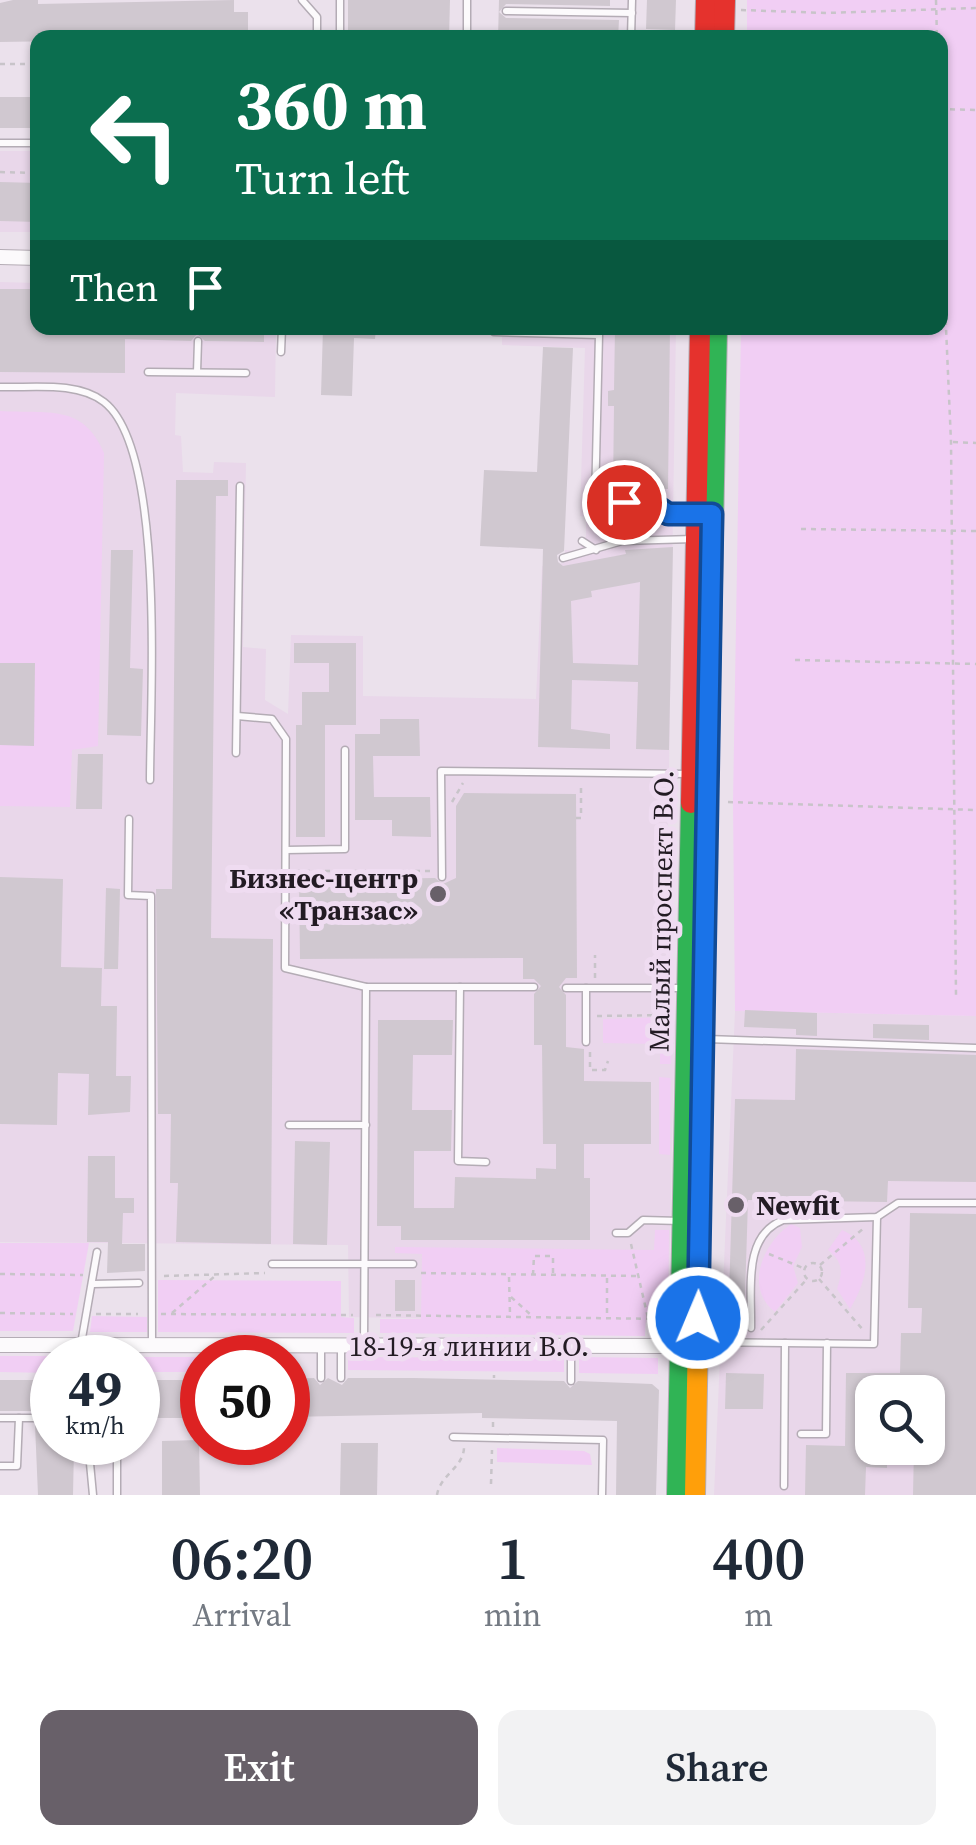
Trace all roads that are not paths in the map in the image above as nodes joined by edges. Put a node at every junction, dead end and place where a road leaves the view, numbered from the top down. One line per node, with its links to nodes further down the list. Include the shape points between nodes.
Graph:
1 (302, 0): 11 (lane, via 317,17)
2 (340, 0): 12 (lane)
3 (467, 0): 13 (lane)
4 (615, 0): 9 (lane)
5 (632, 0): 10 (lane)
6 (706, 0): 15 (main road)
7 (732, 5): 16 (main road)
8 (506, 11): 9 (lane)
9 (615, 13): 10 (lane)
10 (632, 14): 14 (lane)
11 (317, 30)
12 (340, 30)
13 (467, 30)
14 (631, 30)
15 (705, 30)
16 (726, 30)
17 (0, 143): 18 (lane)
18 (30, 144)
19 (0, 257): 20 (street)
20 (30, 258)
21 (282, 335): 26 (lane)
22 (599, 335): 32 (lane, via 595,502)
23 (700, 335): 32 (main road, Малый проспект В.О.)
24 (717, 335): 32 (main road, Малый проспект В.О.)
25 (198, 341): 28 (lane)
26 (282, 352)
27 (148, 372): 28 (lane)
28 (197, 372): 29 (lane)
29 (246, 373)
30 (0, 387): 41 (lane, via 86,393 125,428 149,562)
31 (240, 486): 37 (lane)
32 (704, 514): 34 (main road, Малый проспект В.О.); 40 (main road, Малый проспект В.О.)
33 (582, 540): 35 (lane)
34 (696, 540): 35 (lane, via 622,540); 40 (main road, Малый проспект В.О.)
35 (596, 550): 36 (lane)
36 (563, 558)
37 (237, 716): 39 (lane); 43 (lane, via 282,726)
38 (346, 750): 43 (lane, via 345,849)
39 (236, 753)
40 (699, 774): 44 (lane, via 440,771); 50 (main road, Малый проспект В.О.)
41 (150, 780)
42 (128, 820): 69 (lane, via 128,895 151,896)
43 (286, 850): 45 (lane, via 285,968)
44 (442, 874)
45 (366, 987): 46 (lane); 54 (lane)
46 (460, 987): 47 (lane); 56 (lane, via 458,1161)
47 (534, 987)
48 (566, 988): 49 (lane)
49 (591, 988): 50 (lane); 52 (lane)
50 (695, 988): 51 (main road, Малый проспект В.О.)
51 (693, 1039): 53 (lane); 59 (main road, Малый проспект В.О.)
52 (586, 1042)
53 (976, 1048)
54 (366, 1125): 55 (lane); 63 (lane)
55 (289, 1126)
56 (486, 1162)
57 (976, 1203): 58 (lane, via 898,1202)
58 (877, 1217): 67 (lane, via 771,1225 754,1248); 71 (lane, via 874,1344)
59 (691, 1221): 60 (lane, via 643,1220 628,1233); 74 (main road, Малый проспект В.О.)
60 (616, 1233)
61 (98, 1252): 66 (lane)
62 (272, 1264): 63 (lane)
63 (364, 1264): 64 (lane); 77 (lane)
64 (413, 1264)
65 (139, 1283): 66 (lane)
66 (92, 1284): 68 (lane)
67 (751, 1328)
68 (82, 1335)
69 (152, 1335)
70 (785, 1343): 71 (lane); 74 (lane); 91 (lane)
71 (827, 1343): 86 (lane, via 826,1434)
72 (0, 1345): 79 (street, 18-19-я линии В.О.)
73 (160, 1345): 75 (street, 18-19-я линии В.О.)
74 (692, 1345): 78 (street, 18-19-я линии В.О.); 95 (main road, Малый проспект В.О.); 96 (main road, Малый проспект В.О.)
75 (321, 1346): 76 (street, 18-19-я линии В.О.); 80 (lane)
76 (341, 1346): 77 (street, 18-19-я линии В.О.); 81 (lane)
77 (364, 1346): 78 (street, 18-19-я линии В.О.)
78 (572, 1346): 82 (lane)
79 (30, 1347)
80 (322, 1378)
81 (341, 1378)
82 (572, 1381)
83 (0, 1418): 84 (lane)
84 (19, 1418): 85 (lane); 90 (lane, via 17,1466)
85 (30, 1418)
86 (801, 1434)
87 (453, 1437): 94 (lane, via 603,1440)
88 (90, 1465): 92 (lane)
89 (117, 1465): 93 (lane)
90 (0, 1466)
91 (784, 1486)
92 (93, 1495)
93 (117, 1495)
94 (602, 1495)
95 (677, 1495)
96 (695, 1495)

